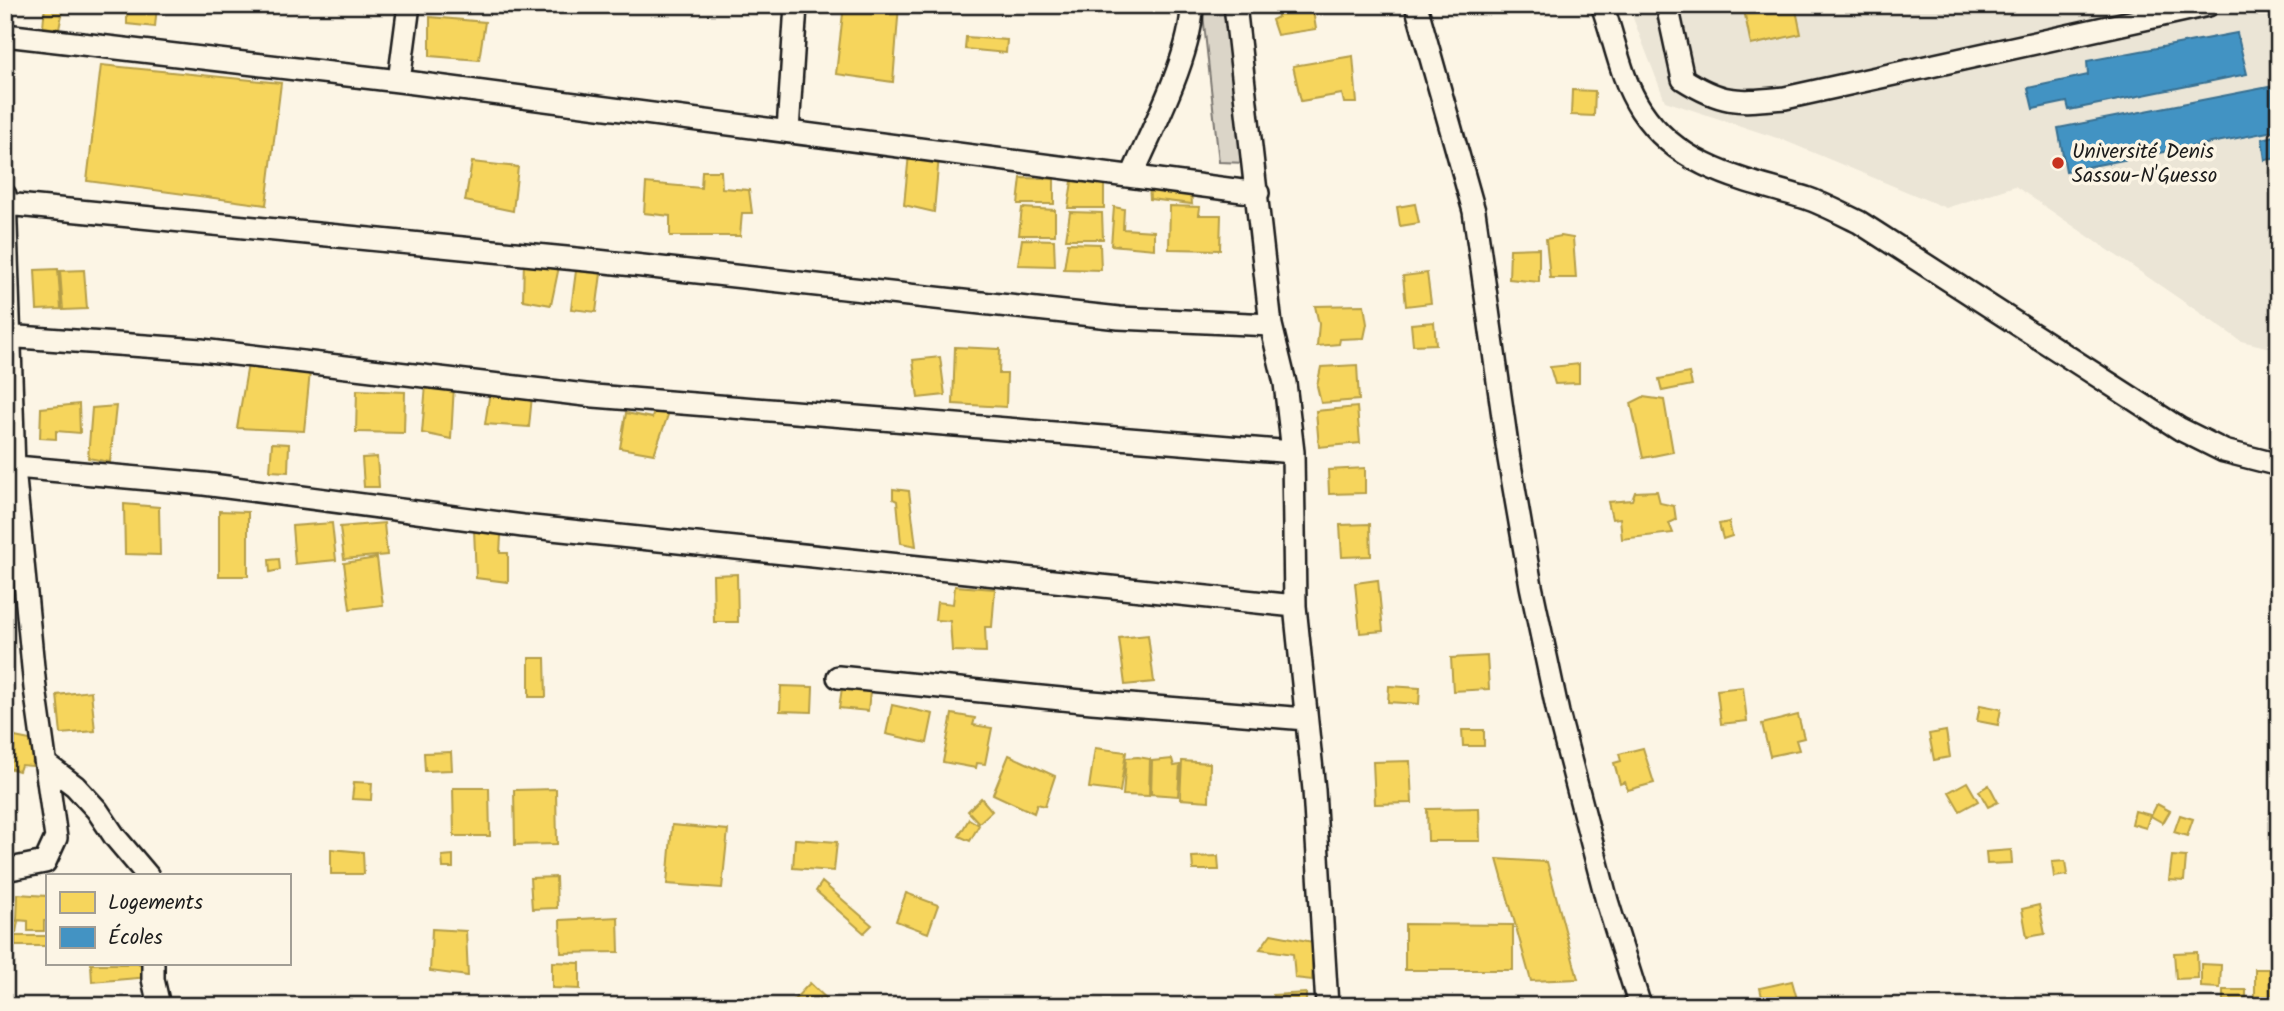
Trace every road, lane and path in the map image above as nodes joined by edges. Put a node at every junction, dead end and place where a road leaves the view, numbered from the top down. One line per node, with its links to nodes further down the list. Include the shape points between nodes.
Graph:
1 (409, 5): 10 (street)
2 (796, 5): 11 (street)
3 (1192, 5): 12 (street, via 1192,24 1179,64)
4 (1236, 5): 13 (street)
5 (1416, 5): 30 (street, via 1474,211 1509,459 1558,713)
6 (1602, 5): 19 (street, via 1619,64 1640,109 1662,137 1698,163 1754,185 1809,199 1859,222 2180,429 2224,451)
7 (1667, 5): 8 (street, via 1683,79 1722,100 1740,102 1785,98)
8 (2208, 5)
9 (5, 35): 10 (street)
10 (400, 81): 11 (street)
11 (788, 131): 12 (street)
12 (1132, 176): 13 (street)
13 (1258, 193): 16 (street)
14 (5, 195): 15 (street)
15 (5, 204): 16 (street, via 597,261 1119,318); 17 (street)
16 (1271, 326): 18 (street, via 1285,383)
17 (8, 336): 18 (street, via 201,350 594,396); 20 (street)
18 (1293, 452): 21 (street)
19 (2279, 465)
20 (10, 467): 21 (street, via 204,484 523,526); 24 (street)
21 (1295, 606): 23 (street)
22 (838, 677): 23 (street)
23 (1306, 719): 29 (street)
24 (46, 764): 25 (street, via 56,838 45,862); 26 (street, via 97,810)
25 (6, 872)
26 (146, 874)
27 (153, 965): 28 (street)
28 (159, 1006)
29 (1327, 1006)
30 (1640, 1006)

